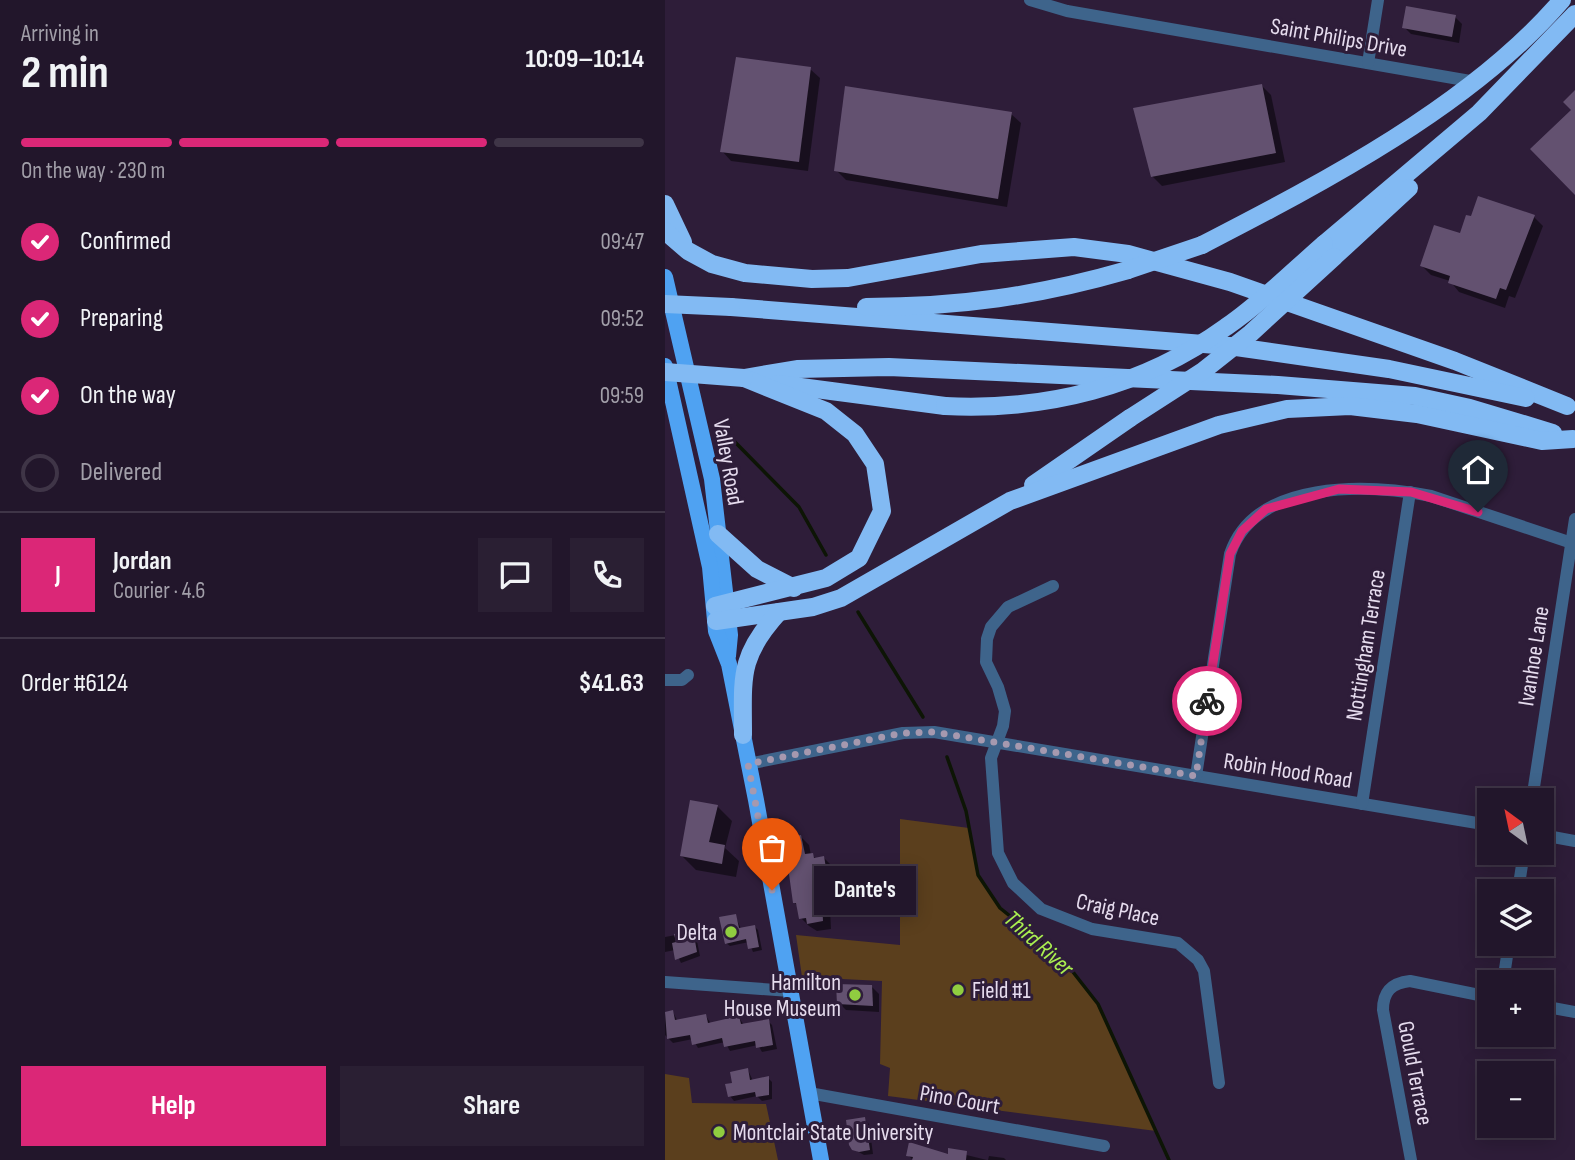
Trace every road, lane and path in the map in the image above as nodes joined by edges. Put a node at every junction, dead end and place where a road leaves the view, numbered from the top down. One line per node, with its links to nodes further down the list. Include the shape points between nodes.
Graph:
1 (1030, 0): 5 (street, Saint Philips Drive, via 1067,11)
2 (1378, 0): 5 (street)
3 (1562, 0): 6 (highway)
4 (1575, 14): 10 (highway, via 1454,136)
5 (1368, 63): 6 (street, Saint Philips Drive)
6 (1476, 82): 13 (highway, bridge, via 1333,175 1202,245 1128,270 1058,290 931,307)
7 (665, 204): 9 (highway)
8 (665, 231): 9 (highway)
9 (688, 251): 18 (highway, via 745,273 812,279 848,278 981,254 1075,247 1128,254 1230,282)
10 (1329, 251): 16 (highway, bridge, via 1229,325 1157,369 1104,389 1052,401 945,406); 21 (highway, bridge, via 1251,333 1213,364)
11 (665, 277): 23 (main road, Valley Road, via 712,479)
12 (665, 304): 13 (highway, bridge)
13 (730, 307): 18 (highway, via 1229,346 1389,369)
14 (665, 366): 17 (main road, Valley Road)
15 (665, 372): 16 (highway, bridge)
16 (744, 378): 19 (highway, via 797,369 889,367 1278,384 1415,396); 26 (highway, via 826,411 855,434 875,464 882,511 859,558 826,578)
17 (669, 398): 28 (main road, Valley Road)
18 (1571, 407)
19 (1574, 439): 21 (highway, via 1542,441 1417,414 1350,406 1287,409 1219,425)
20 (1411, 492): 24 (street); 34 (street, via 1339,489 1281,502 1266,509 1234,541); 36 (street, Nottingham Terrace)
21 (1010, 501): 27 (highway, via 841,598)
22 (1575, 519): 24 (street, Ivanhoe Lane)
23 (718, 534): 26 (highway, via 757,569); 28 (main road, Valley Road)
24 (1573, 544): 35 (street, Ivanhoe Lane)
25 (1053, 586): 32 (street, Craig Place, via 1008,607 991,627 986,662 1005,711)
26 (794, 588): 28 (highway)
27 (779, 612): 28 (highway); 31 (highway, via 761,632 743,669)
28 (721, 613): 31 (main road, Valley Road)
29 (688, 675): 30 (street, via 682,680)
30 (665, 680)
31 (743, 735): 33 (main road, Valley Road)
32 (996, 741): 33 (street, Robin Hood Road, via 934,732 903,733); 34 (street, Robin Hood Road); 45 (street, Craig Place, via 991,758 997,844 1013,883 1041,909 1072,923 1178,943 1189,950 1204,971)
33 (748, 764): 41 (main road, Valley Road)
34 (1196, 776): 36 (street, Robin Hood Road)
35 (1534, 788)
36 (1362, 804): 37 (street, Robin Hood Road)
37 (1477, 823)
38 (1554, 837): 39 (street)
39 (1575, 841)
40 (665, 982): 41 (street)
41 (790, 991): 46 (main road, Valley Road)
42 (1477, 995): 49 (street, Gould Terrace, via 1410,981 1397,983 1385,995 1383,1010)
43 (1554, 1008): 44 (street)
44 (1575, 1012)
45 (1219, 1083)
46 (809, 1093): 47 (street, Pino Court); 48 (main road, Valley Road)
47 (1104, 1146)
48 (820, 1157)
49 (1411, 1160)

